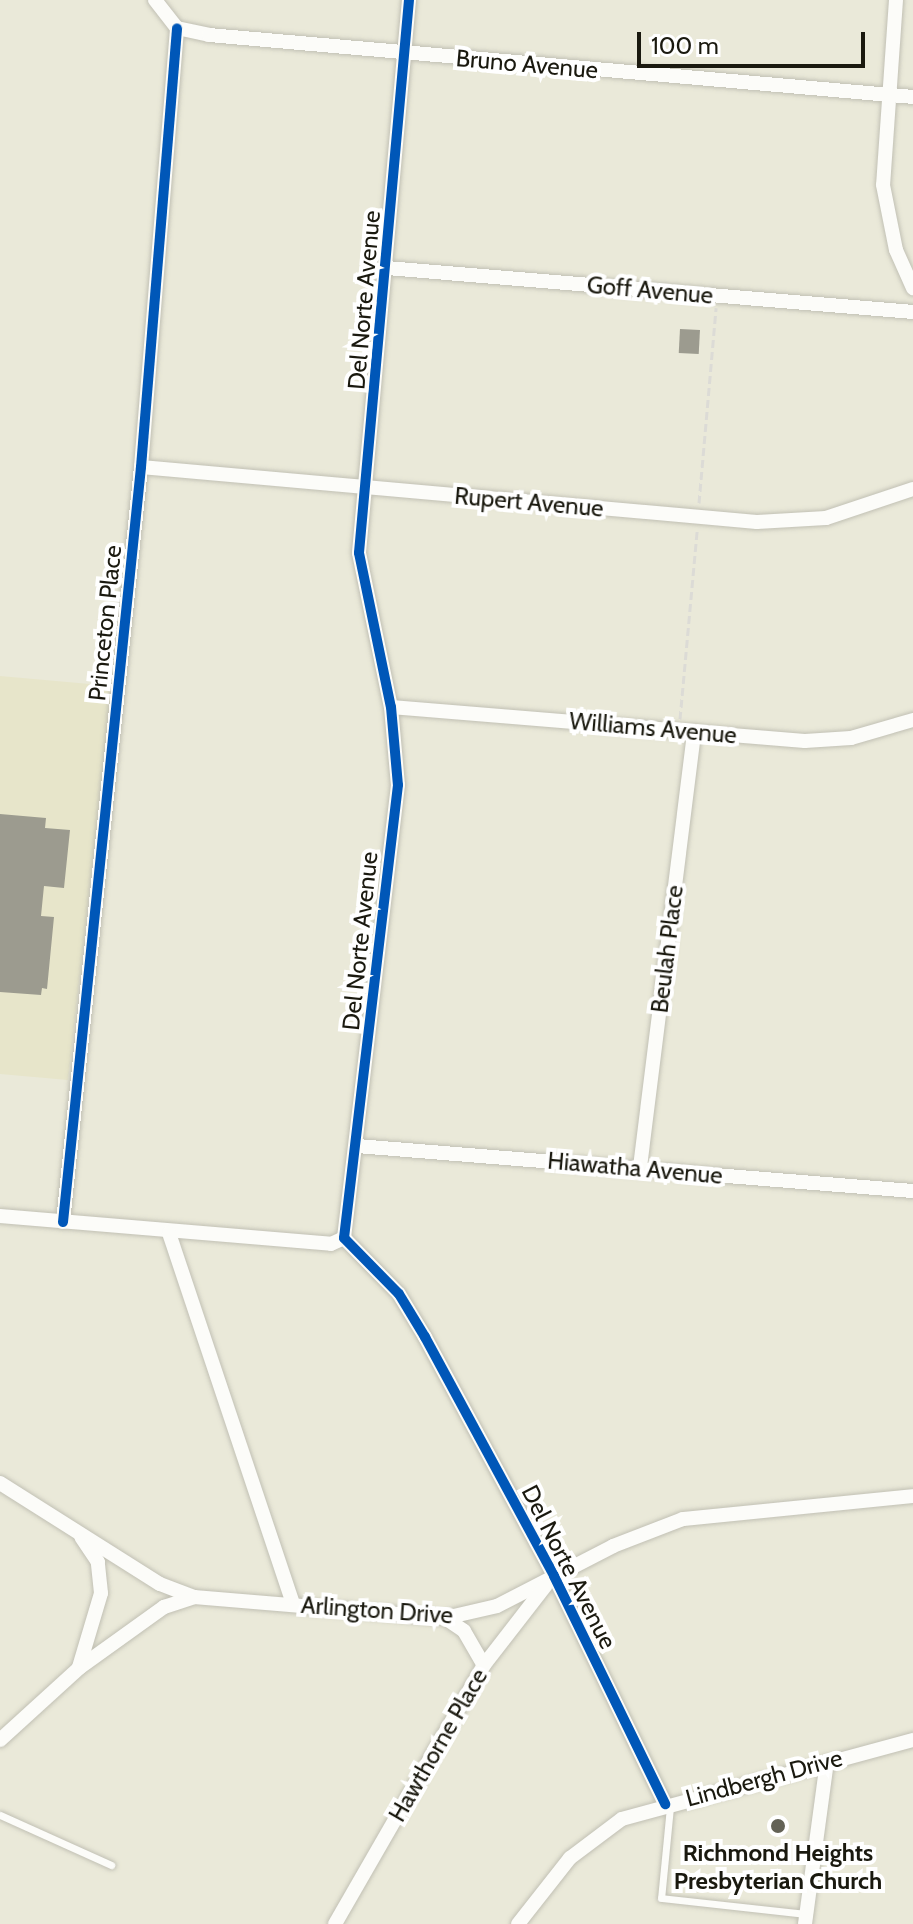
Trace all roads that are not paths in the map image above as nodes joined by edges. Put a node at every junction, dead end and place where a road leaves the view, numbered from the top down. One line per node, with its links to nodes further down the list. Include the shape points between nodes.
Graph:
1 (155, 0): 4 (street)
2 (409, 0): 5 (street, Del Norte Avenue)
3 (896, 0): 6 (street)
4 (177, 28): 5 (street, Bruno Avenue); 11 (street, Princeton Place)
5 (405, 53): 6 (street, Bruno Avenue); 8 (street, Del Norte Avenue)
6 (889, 95): 7 (street, Bruno Avenue); 9 (street, via 883,185 896,250)
7 (913, 97)
8 (387, 268): 10 (street, Goff Avenue); 12 (street, Del Norte Avenue)
9 (913, 288)
10 (913, 312)
11 (141, 467): 12 (street, Rupert Avenue); 21 (street, Princeton Place)
12 (367, 487): 13 (street, Rupert Avenue, via 757,522 826,518); 14 (street, Del Norte Avenue, via 361,585)
13 (913, 489)
14 (391, 707): 16 (street, Williams Avenue); 17 (street, Del Norte Avenue, via 398,785)
15 (913, 720): 16 (street, Williams Avenue, via 851,738 805,741)
16 (694, 731): 18 (street, Beulah Place)
17 (357, 1146): 18 (street, Hiawatha Avenue); 23 (street, Del Norte Avenue)
18 (640, 1167): 19 (street, Hiawatha Avenue)
19 (913, 1191)
20 (0, 1216): 21 (street)
21 (63, 1222): 22 (street)
22 (169, 1233): 23 (street, via 331,1244); 29 (street)
23 (344, 1238): 27 (street, Del Norte Avenue, via 399,1294)
24 (0, 1483): 26 (street, Arlington Drive)
25 (913, 1496): 27 (street, Arlington Drive, via 683,1519 649,1529)
26 (76, 1530): 28 (street, Arlington Drive, via 160,1584); 32 (street, Arlington Drive, via 98,1562 101,1593)
27 (554, 1576): 30 (street, Arlington Drive, via 497,1606); 31 (street, Hawthorne Place); 36 (street, Del Norte Avenue)
28 (194, 1597): 29 (street, Arlington Drive); 32 (street, via 164,1607)
29 (293, 1604): 30 (street, Arlington Drive)
30 (445, 1618): 31 (street, via 464,1631)
31 (484, 1665): 40 (street, Hawthorne Place)
32 (79, 1668): 33 (street)
33 (0, 1740)
34 (913, 1740): 35 (street, Lindbergh Drive)
35 (827, 1762): 36 (street, Lindbergh Drive); 39 (street)
36 (668, 1804): 39 (lane, via 661,1898); 41 (street, Lindbergh Drive, via 622,1819 570,1858)
37 (0, 1815): 38 (lane)
38 (111, 1865)
39 (806, 1919)
40 (335, 1924)
41 (518, 1924)

